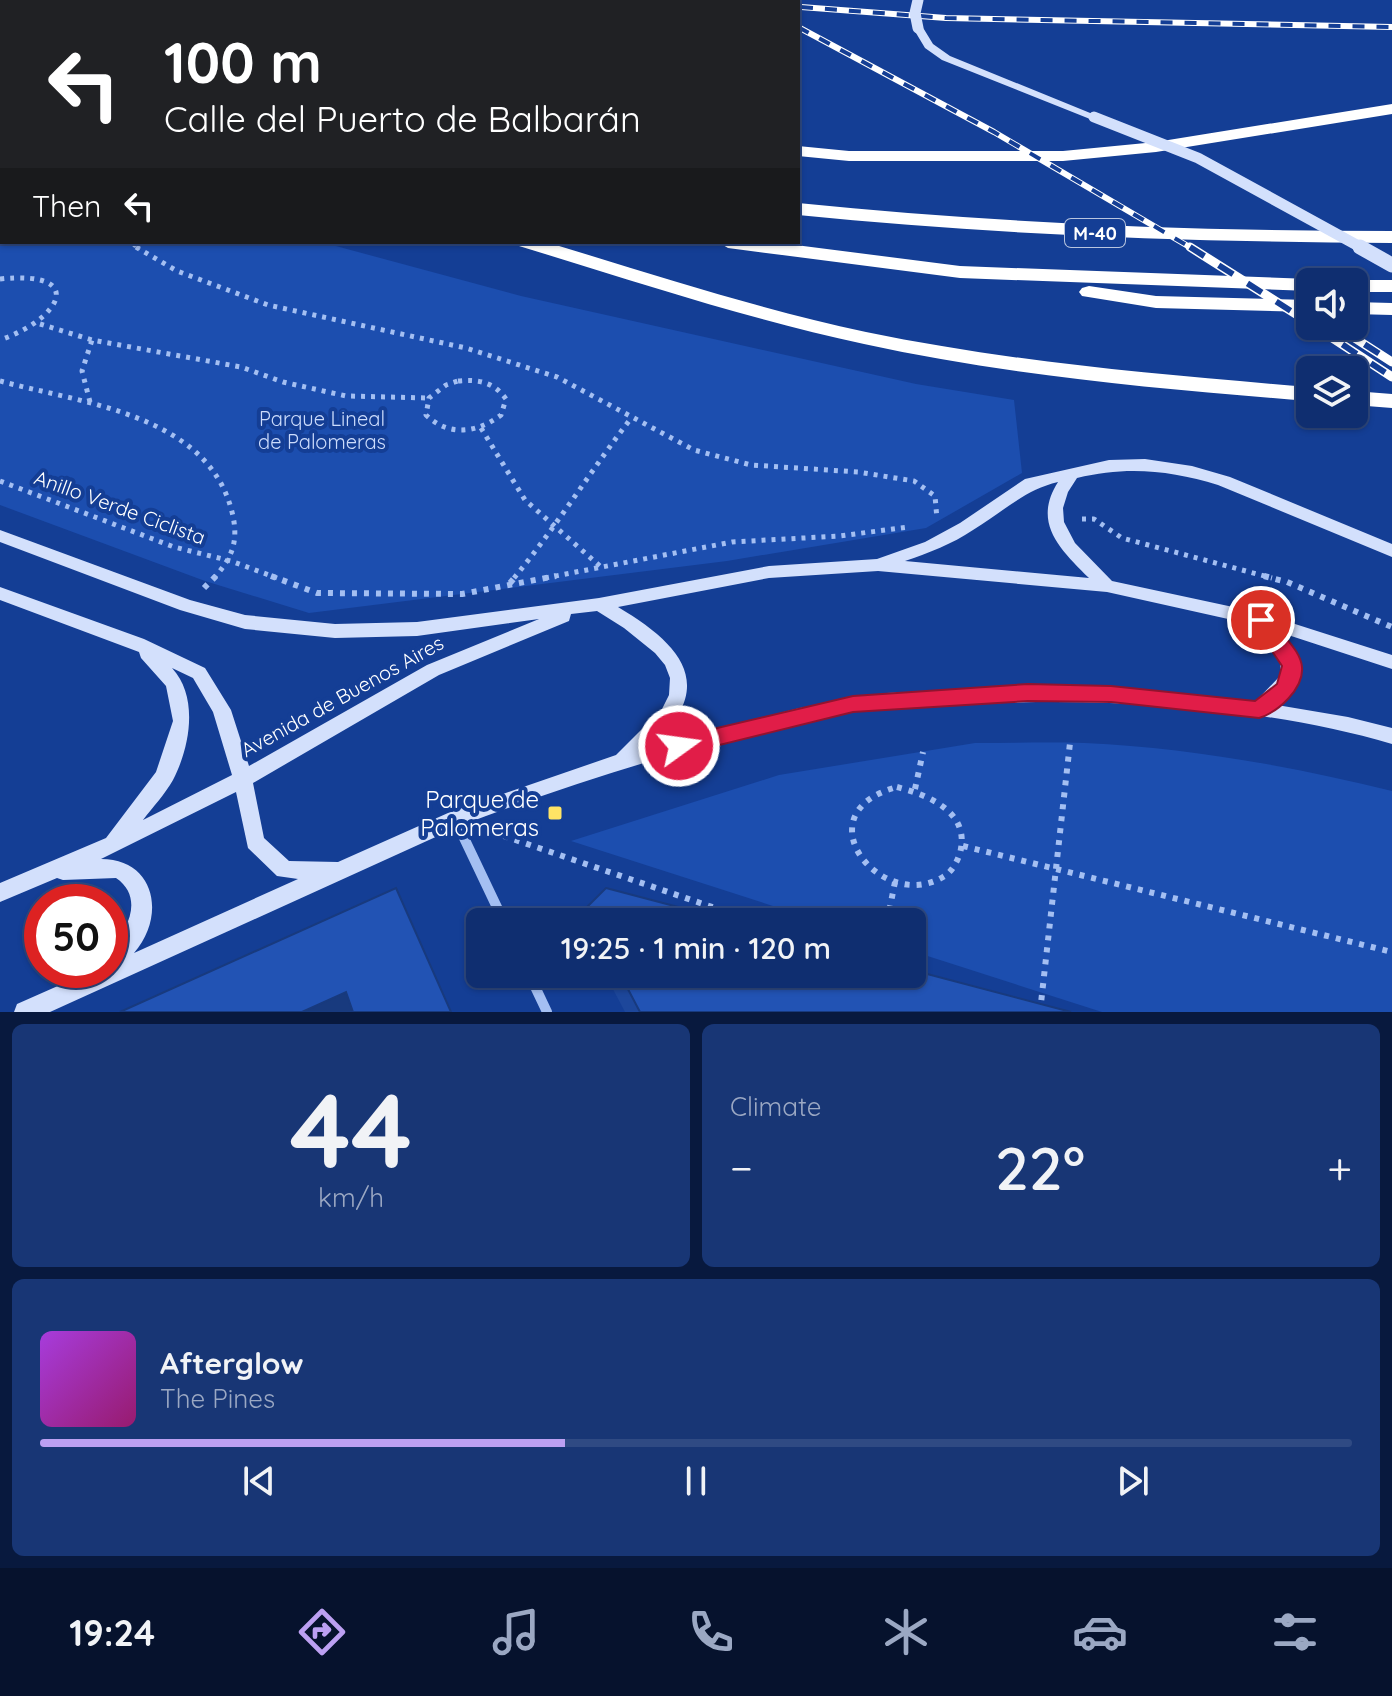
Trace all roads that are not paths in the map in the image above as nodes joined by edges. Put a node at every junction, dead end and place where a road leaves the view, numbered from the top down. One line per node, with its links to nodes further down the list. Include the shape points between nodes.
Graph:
1 (918, 0): 8 (main road, bridge, via 918,28 929,46 946,58 1198,158)
2 (1392, 109): 3 (highway, via 1156,147 1063,156)
3 (800, 151)
4 (800, 209): 5 (highway, M-40, via 1129,235)
5 (1392, 237)
6 (533, 244): 16 (highway, via 749,310 867,338 1001,361)
7 (743, 244): 9 (highway)
8 (1392, 265)
9 (960, 272): 10 (highway); 13 (highway, via 1156,302)
10 (1296, 284)
11 (1368, 286): 12 (highway)
12 (1392, 286)
13 (1296, 306)
14 (1368, 308): 15 (highway)
15 (1392, 309)
16 (1296, 393)
17 (1368, 399): 18 (highway)
18 (1392, 401)
19 (1072, 473): 21 (main road, via 1145,464 1192,471); 22 (main road, via 1031,483 931,546); 23 (main road, via 1054,503 1053,518 1059,532)
20 (0, 536): 25 (main road, via 245,622 335,631 417,629)
21 (1392, 551)
22 (878, 565): 23 (main road); 25 (main road, via 769,572)
23 (1107, 586): 26 (main road)
24 (0, 593): 27 (main road)
25 (599, 604): 31 (main road, via 646,632 677,669 680,693 669,715); 32 (main road, Avenida de Buenos Aires, via 433,670)
26 (1261, 620): 28 (main road); 29 (main road, via 1292,666 1285,689)
27 (138, 644): 32 (main road, via 199,673 222,710); 34 (main road, via 175,683 182,721 165,776)
28 (1392, 662)
29 (1259, 709): 30 (main road, Avenida de Buenos Aires); 31 (main road, Avenida de Buenos Aires, via 1111,694 1028,692 853,704)
30 (1392, 736)
31 (621, 760): 33 (main road, Avenida de Buenos Aires)
32 (243, 779): 34 (main road, Avenida de Buenos Aires); 36 (main road, Avenida de Buenos Aires, via 255,842 284,870)
33 (455, 819): 36 (main road, Avenida de Buenos Aires); 38 (street)
34 (110, 846): 35 (main road, Avenida de Buenos Aires)
35 (51, 871): 37 (main road, Avenida de Buenos Aires); 39 (main road, Avenida de Buenos Aires, via 120,870 134,882 142,914)
36 (346, 871): 42 (main road, Avenida de Buenos Aires)
37 (0, 893)
38 (497, 908)
39 (128, 941)
40 (75, 988): 42 (main road, Avenida de Buenos Aires)
41 (536, 988): 44 (street)
42 (73, 990): 43 (main road, Avenida de Buenos Aires)
43 (25, 1012)
44 (547, 1012)

